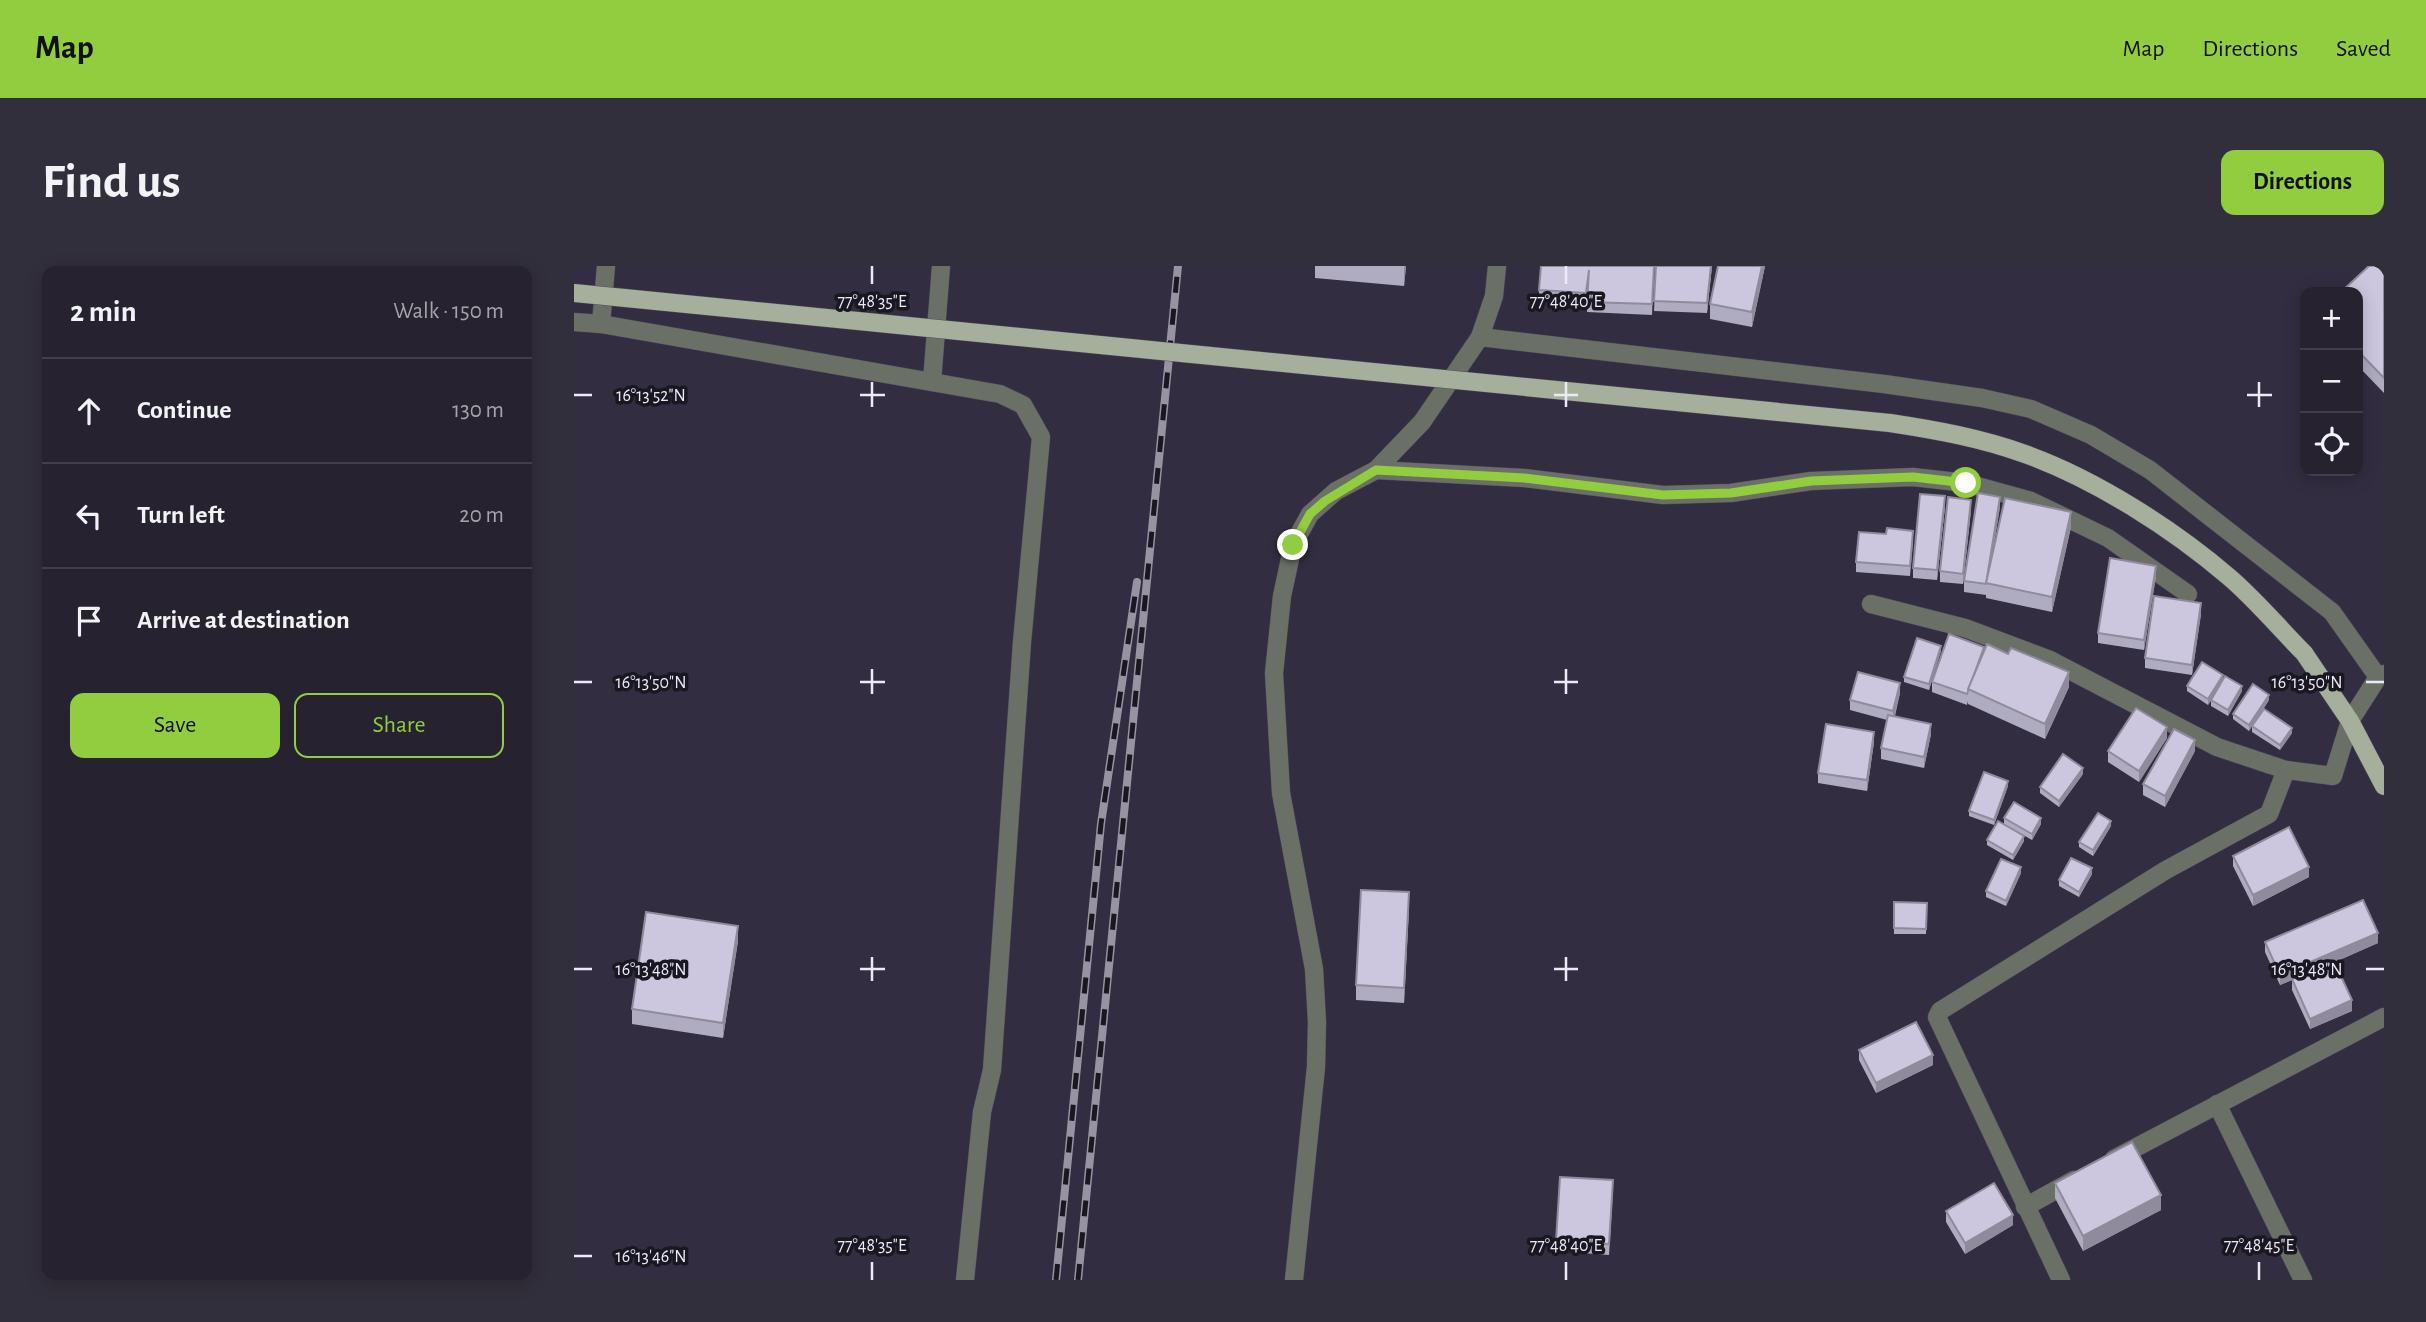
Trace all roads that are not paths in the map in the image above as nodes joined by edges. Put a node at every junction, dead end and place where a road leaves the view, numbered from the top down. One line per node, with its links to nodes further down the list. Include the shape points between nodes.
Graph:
1 (606, 266): 6 (street)
2 (941, 266): 8 (street)
3 (1497, 266): 7 (street, via 1494,296)
4 (574, 293): 13 (main road, bridge, via 1890,423 1958,434 2026,454 2072,475 2165,529 2230,578 2304,653)
5 (574, 322): 6 (street)
6 (601, 324): 8 (street)
7 (1480, 337): 9 (street, via 1422,422); 12 (street, via 1884,384 2031,409 2091,435 2150,470 2332,612)
8 (932, 382): 19 (street, via 1000,394 1023,405 1041,436 992,1070 982,1112)
9 (1376, 470): 10 (street, via 1524,478 1663,495 1731,493 1849,479 1913,477 1966,483 2031,501 2097,533); 20 (street, via 1310,514 1293,545 1275,660 1281,793 1314,969 1317,1022)
10 (2188, 594)
11 (1871, 604): 14 (street, via 1965,628 2050,660 2217,747)
12 (2381, 676): 13 (street)
13 (2350, 721): 14 (street, via 2333,776); 15 (main road)
14 (2286, 770): 18 (street, via 2269,814 2165,870 1940,1011 1938,1025)
15 (2384, 786)
16 (2384, 1017): 17 (street)
17 (2217, 1104): 18 (street); 22 (street)
18 (2025, 1207): 21 (street)
19 (965, 1280)
20 (1294, 1280)
21 (2061, 1280)
22 (2303, 1280)

